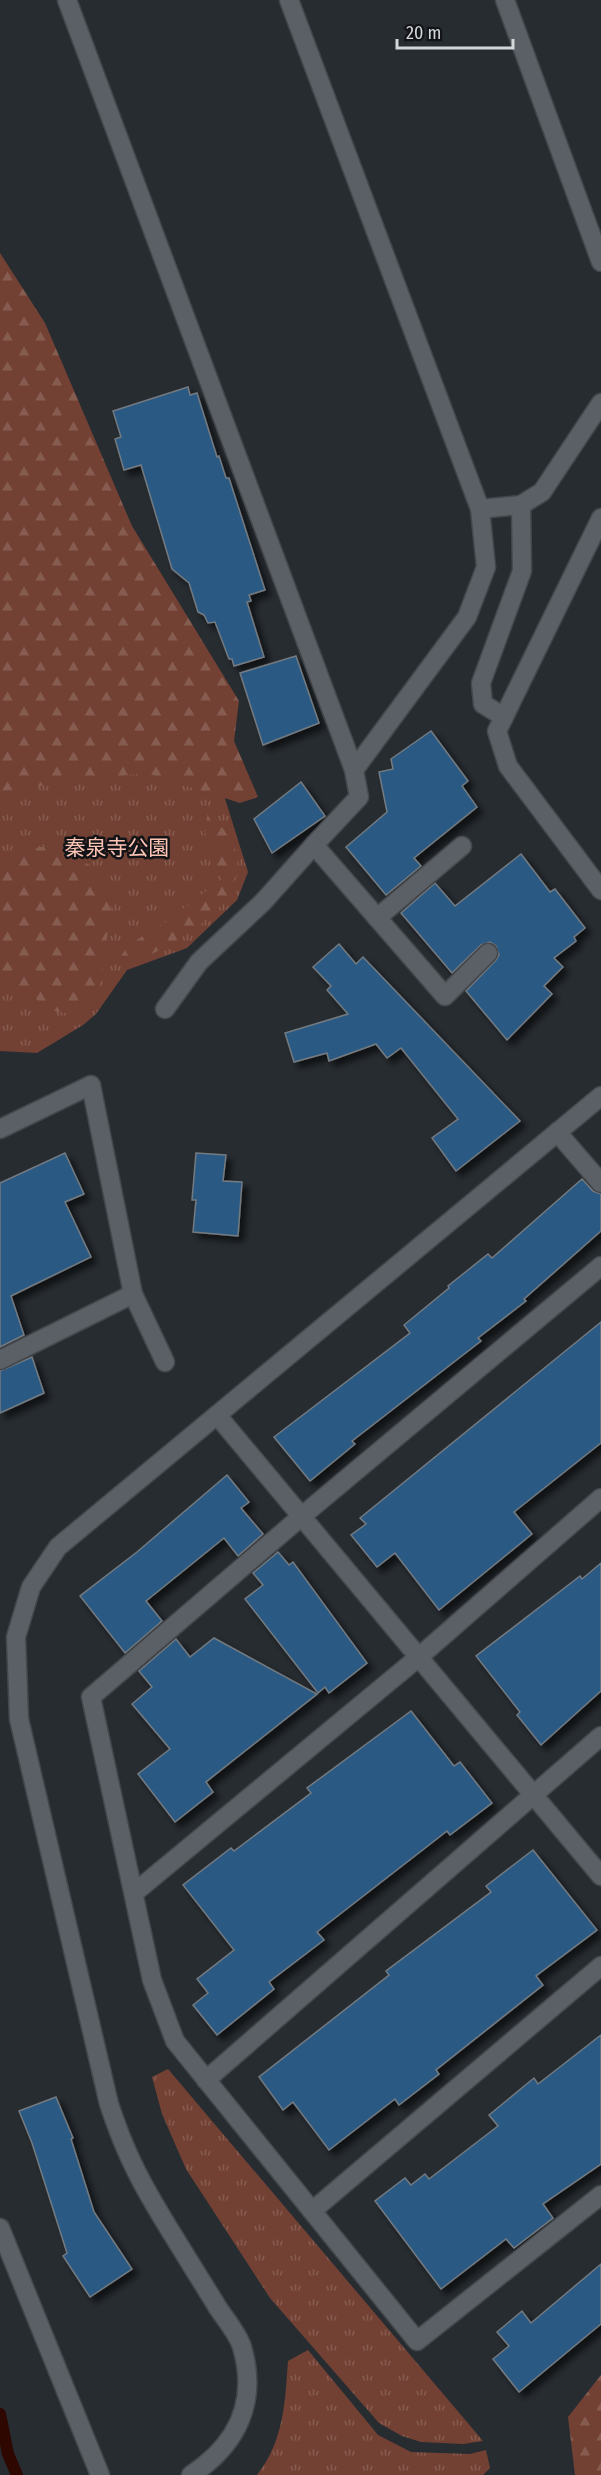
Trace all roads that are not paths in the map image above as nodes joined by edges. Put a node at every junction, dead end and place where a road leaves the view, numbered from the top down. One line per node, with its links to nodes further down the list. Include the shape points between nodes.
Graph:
1 (67, 0): 10 (street)
2 (289, 0): 7 (street)
3 (505, 0): 4 (street)
4 (601, 262)
5 (601, 403): 6 (street, via 542,492)
6 (521, 505): 7 (street); 9 (street, via 522,571 481,683 483,704)
7 (480, 509): 10 (street, via 486,567 467,617)
8 (601, 518): 9 (street)
9 (504, 717): 13 (street, via 497,731 508,766)
10 (354, 770): 11 (street, via 358,797)
11 (314, 845): 14 (street); 16 (street, via 263,903 200,962)
12 (462, 846): 14 (street)
13 (601, 890)
14 (377, 918): 15 (street, via 444,996)
15 (488, 953)
16 (165, 1009)
17 (601, 1096): 19 (street)
18 (0, 1129): 22 (street, via 91,1085)
19 (557, 1132): 20 (street); 25 (street)
20 (601, 1183)
21 (601, 1266): 27 (street)
22 (133, 1294): 23 (street); 24 (street)
23 (0, 1360)
24 (165, 1362)
25 (217, 1415): 27 (street); 39 (street, via 58,1547 31,1587 16,1637 20,1719 109,2104 126,2155 242,2345 248,2382 246,2404 225,2445 212,2461)
26 (601, 1498): 28 (street)
27 (302, 1516): 28 (street); 32 (street, via 91,1698)
28 (420, 1656): 30 (street); 32 (street)
29 (601, 1736): 30 (street)
30 (534, 1794): 31 (street); 34 (street)
31 (601, 1876)
32 (134, 1893): 34 (street, via 152,1980 175,2041)
33 (601, 1966): 36 (street)
34 (206, 2079): 36 (street)
35 (601, 2195): 36 (street, via 417,2340)
36 (312, 2211)
37 (0, 2228): 38 (street)
38 (100, 2475)
39 (191, 2475)

